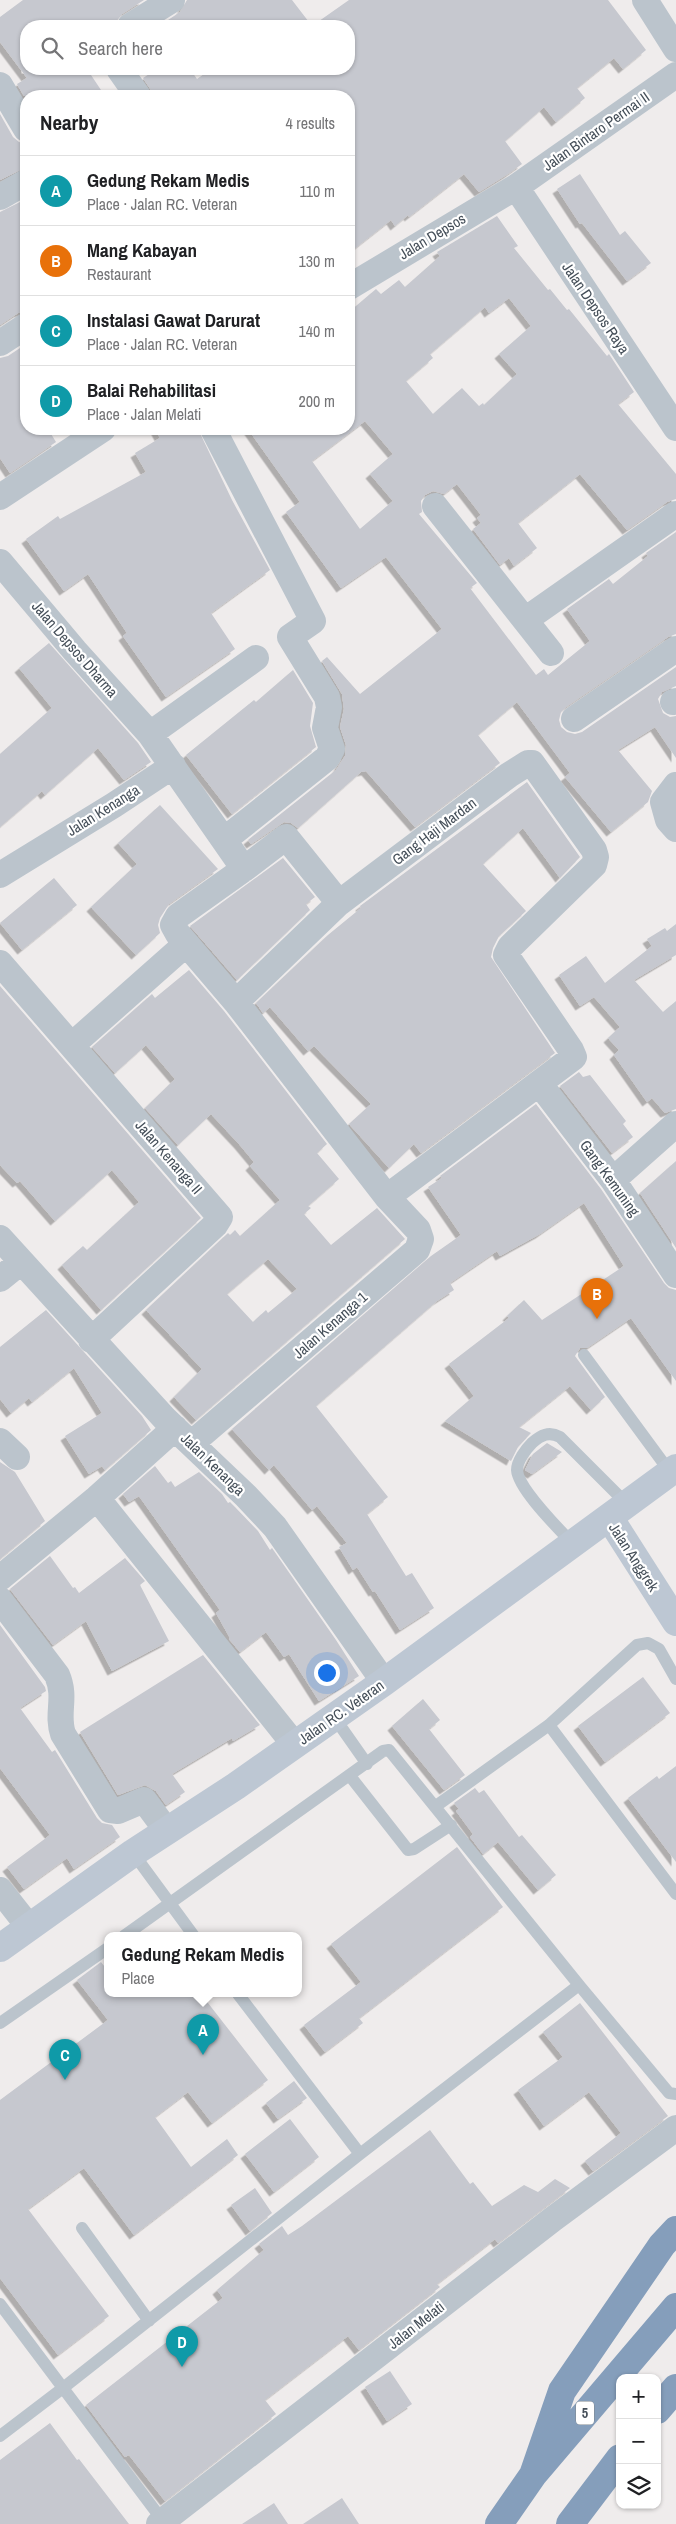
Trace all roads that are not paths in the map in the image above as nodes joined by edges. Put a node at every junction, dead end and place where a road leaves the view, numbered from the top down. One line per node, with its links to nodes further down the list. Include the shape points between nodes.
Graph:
1 (172, 0): 3 (street)
2 (645, 0): 4 (street)
3 (140, 20)
4 (676, 49)
5 (123, 75): 8 (street)
6 (676, 75): 11 (street, Jalan Bintaro Permai II)
7 (0, 85): 9 (street)
8 (133, 90)
9 (20, 118)
10 (20, 185): 12 (street)
11 (516, 187): 13 (street, Jalan Depsos); 16 (street, Jalan Depsos Raya)
12 (0, 197)
13 (355, 283)
14 (20, 330): 15 (street)
15 (0, 343)
16 (674, 421)
17 (94, 435): 19 (street)
18 (216, 435): 32 (street, via 313,621 290,637 327,696 329,707 325,728 332,750 328,758)
19 (0, 497)
20 (436, 506): 23 (street)
21 (676, 514): 23 (street)
22 (0, 562): 28 (street, Jalan Depsos Dharma)
23 (525, 620): 25 (street)
24 (676, 649): 27 (street)
25 (551, 653)
26 (256, 658): 28 (street)
27 (574, 719)
28 (150, 734): 29 (street)
29 (173, 766): 32 (street); 34 (street, Jalan Kenanga)
30 (676, 785): 31 (street, via 663,802 668,820)
31 (676, 829)
32 (224, 840): 33 (street)
33 (244, 869): 35 (street, via 286,838); 36 (street, Jalan Kenanga 1, via 175,919 174,926)
34 (0, 875)
35 (339, 903): 38 (street, Gang Haji Mardan); 40 (street, Gang Haji Mardan, via 509,775 531,763 596,857 594,865 506,953 574,1056)
36 (186, 944): 38 (street, Jalan Kenanga 1); 39 (street)
37 (0, 963): 39 (street, Jalan Kenanga II)
38 (236, 1002): 43 (street, Jalan Kenanga 1)
39 (72, 1045): 48 (street, Jalan Kenanga II, via 220,1217)
40 (539, 1083): 42 (street, Gang Kemuning); 43 (street)
41 (676, 1124): 42 (street)
42 (613, 1180): 46 (street, Gang Kemuning)
43 (387, 1197): 50 (street, Jalan Kenanga 1, via 418,1230 421,1239 417,1250)
44 (0, 1238): 45 (street, Jalan Kenanga)
45 (21, 1262): 47 (street); 48 (street, Jalan Kenanga)
46 (676, 1275)
47 (0, 1280)
48 (92, 1340): 50 (street, Jalan Kenanga)
49 (584, 1355): 51 (lane)
50 (184, 1435): 52 (street, Jalan Kenanga 1); 59 (street, Jalan Kenanga, via 275,1527)
51 (673, 1470): 53 (main road, Jalan RC. Veteran)
52 (97, 1498): 55 (street, Jalan Kenanga 1); 62 (street)
53 (618, 1510): 54 (main road, Jalan RC. Veteran); 54 (lane, via 560,1437 550,1434 540,1437 520,1460 518,1472 529,1495); 57 (main road, Jalan Anggrek)
54 (574, 1544): 59 (main road, Jalan RC. Veteran)
55 (0, 1578)
56 (0, 1600): 67 (street, via 57,1675 63,1695 60,1725 63,1734 110,1810 118,1811 144,1800)
57 (676, 1622)
58 (676, 1678): 61 (lane, via 659,1649 648,1643 637,1645)
59 (384, 1682): 60 (main road, Jalan RC. Veteran)
60 (334, 1717): 62 (main road, Jalan RC. Veteran); 63 (lane)
61 (549, 1725): 65 (lane); 70 (lane)
62 (294, 1744): 67 (main road, Jalan RC. Veteran)
63 (367, 1764): 64 (lane); 65 (lane, via 389,1750)
64 (350, 1776): 66 (lane, via 408,1850); 71 (lane)
65 (436, 1806): 66 (lane)
66 (451, 1825): 77 (lane)
67 (167, 1831): 68 (main road, Jalan RC. Veteran)
68 (139, 1862): 71 (lane); 72 (main road, Jalan RC. Veteran)
69 (0, 1890): 72 (street)
70 (676, 1894)
71 (170, 1904): 73 (lane); 74 (lane)
72 (29, 1927): 75 (main road, Jalan RC. Veteran)
73 (130, 1932)
74 (191, 1932)
75 (0, 1948)
76 (104, 1951): 79 (lane)
77 (579, 1985): 80 (lane, via 669,2094); 82 (lane)
78 (240, 1997): 82 (lane)
79 (0, 2023)
80 (676, 2094)
81 (676, 2128): 94 (street, Jalan Melati, via 545,2225)
82 (360, 2154): 87 (lane)
83 (82, 2228): 87 (lane)
84 (676, 2230): 93 (highway, via 662,2245 562,2391)
85 (0, 2304): 88 (lane)
86 (676, 2307): 93 (highway, 5)
87 (149, 2321): 88 (lane)
88 (63, 2388): 91 (lane); 94 (lane)
89 (676, 2388): 90 (highway)
90 (661, 2405)
91 (0, 2436)
92 (616, 2463): 96 (highway)
93 (533, 2475): 95 (highway, 5)
94 (161, 2522)
95 (500, 2524)
96 (570, 2524)

